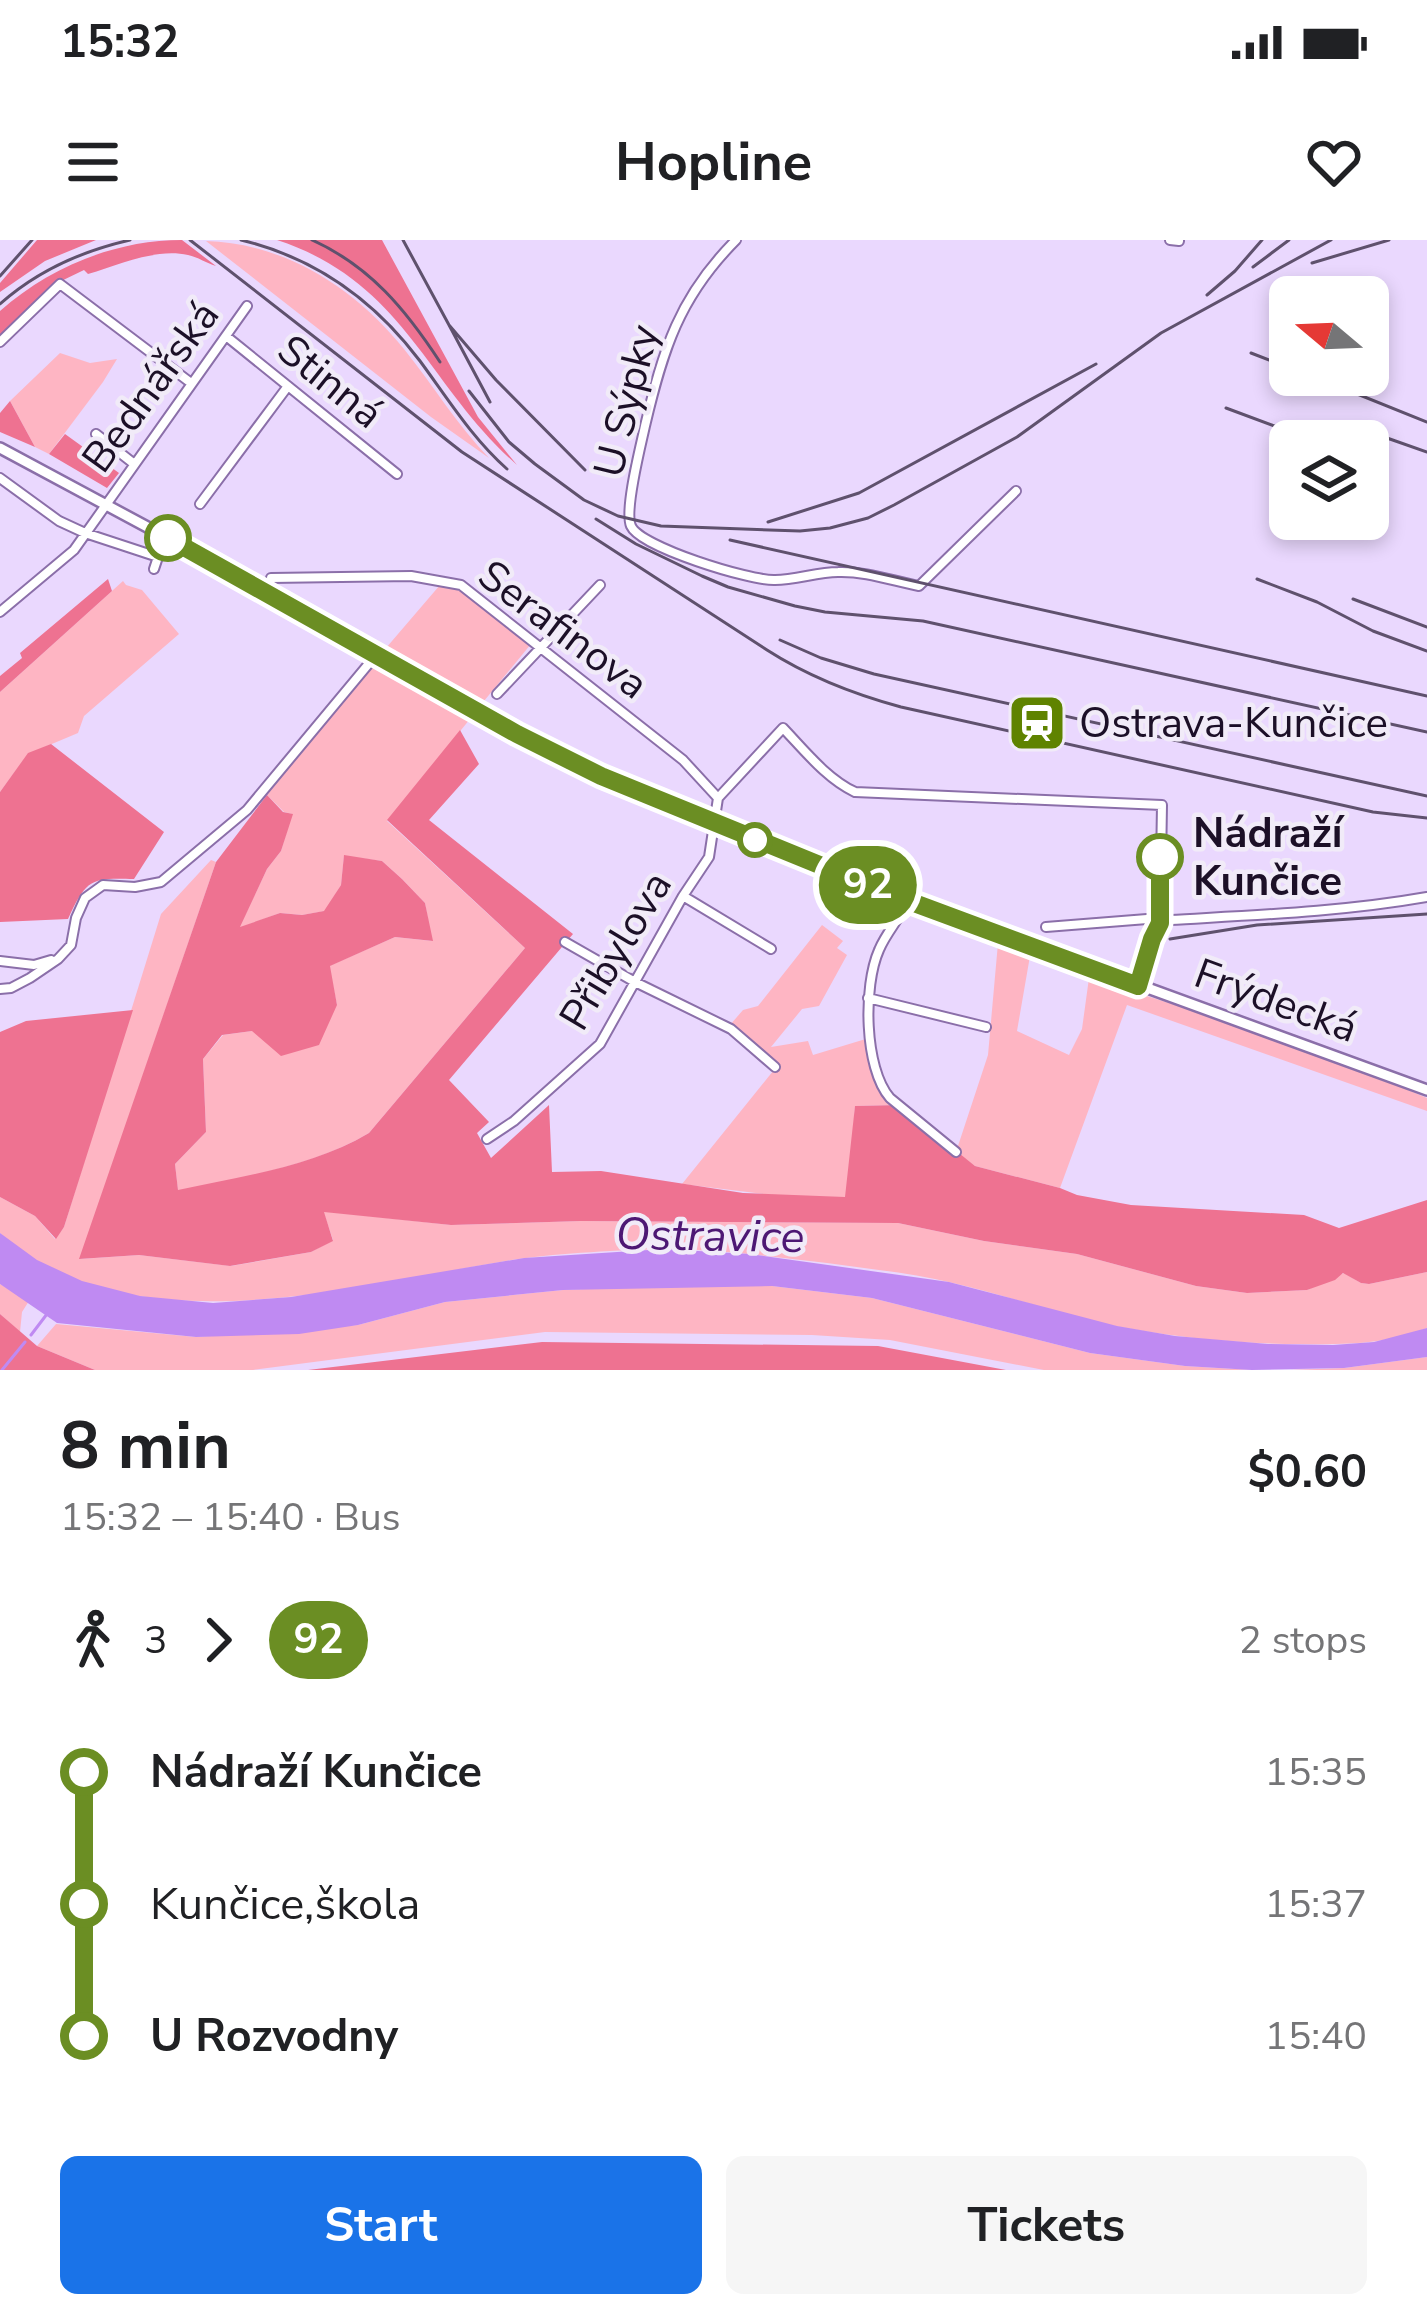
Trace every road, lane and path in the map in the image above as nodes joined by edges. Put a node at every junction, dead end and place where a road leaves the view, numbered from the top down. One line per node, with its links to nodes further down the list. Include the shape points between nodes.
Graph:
1 (736, 240): 14 (street, U Sýpky, via 694,291 665,350 636,463 630,524 644,537 759,580 839,572 919,586)
2 (1170, 240): 3 (street)
3 (1179, 241)
4 (247, 306): 5 (street, Bednářská)
5 (226, 336): 7 (street, Bednářská); 8 (street, Stinná)
6 (0, 343): 7 (street, via 60,284)
7 (191, 382): 11 (street, Bednářská)
8 (288, 386): 12 (street, Stinná); 16 (street)
9 (96, 434): 11 (street)
10 (0, 448): 15 (main road, Frýdecká)
11 (134, 463): 15 (street, Bednářská)
12 (397, 474)
13 (0, 478): 17 (street)
14 (1016, 491)
15 (104, 504): 17 (street, Bednářská); 23 (main road, Frýdecká)
16 (200, 504)
17 (85, 533): 18 (street, via 150,552 158,557); 21 (street, Bednářská)
18 (154, 568)
19 (272, 578): 22 (street, Serafinova, via 440,579 461,585)
20 (600, 585): 22 (street)
21 (0, 611)
22 (540, 647): 24 (street); 25 (street, Serafinova, via 683,760)
23 (376, 655): 26 (main road, Frýdecká, via 552,752); 34 (street, via 248,810 161,882 103,886 85,898 71,945)
24 (497, 694)
25 (718, 798): 26 (street, Přibylova); 30 (street, via 783,728 855,792 1162,805)
26 (714, 823): 27 (street, Přibylova, via 709,857); 29 (main road, Frýdecká)
27 (683, 896): 33 (street); 36 (street, Přibylova)
28 (1427, 897): 30 (street)
29 (908, 901): 37 (main road, Frýdecká); 39 (street, via 880,946)
30 (1160, 923): 31 (street); 37 (street)
31 (1046, 927)
32 (565, 942): 36 (street)
33 (771, 949)
34 (58, 959): 35 (street); 38 (street)
35 (0, 961)
36 (635, 982): 41 (street, via 731,1029); 43 (street, Přibylova, via 595,1052)
37 (1138, 986): 42 (main road, Frýdecká)
38 (0, 989)
39 (868, 998): 40 (street); 44 (street, via 881,1088)
40 (986, 1027)
41 (775, 1067)
42 (1427, 1090)
43 (488, 1139)
44 (956, 1152)

